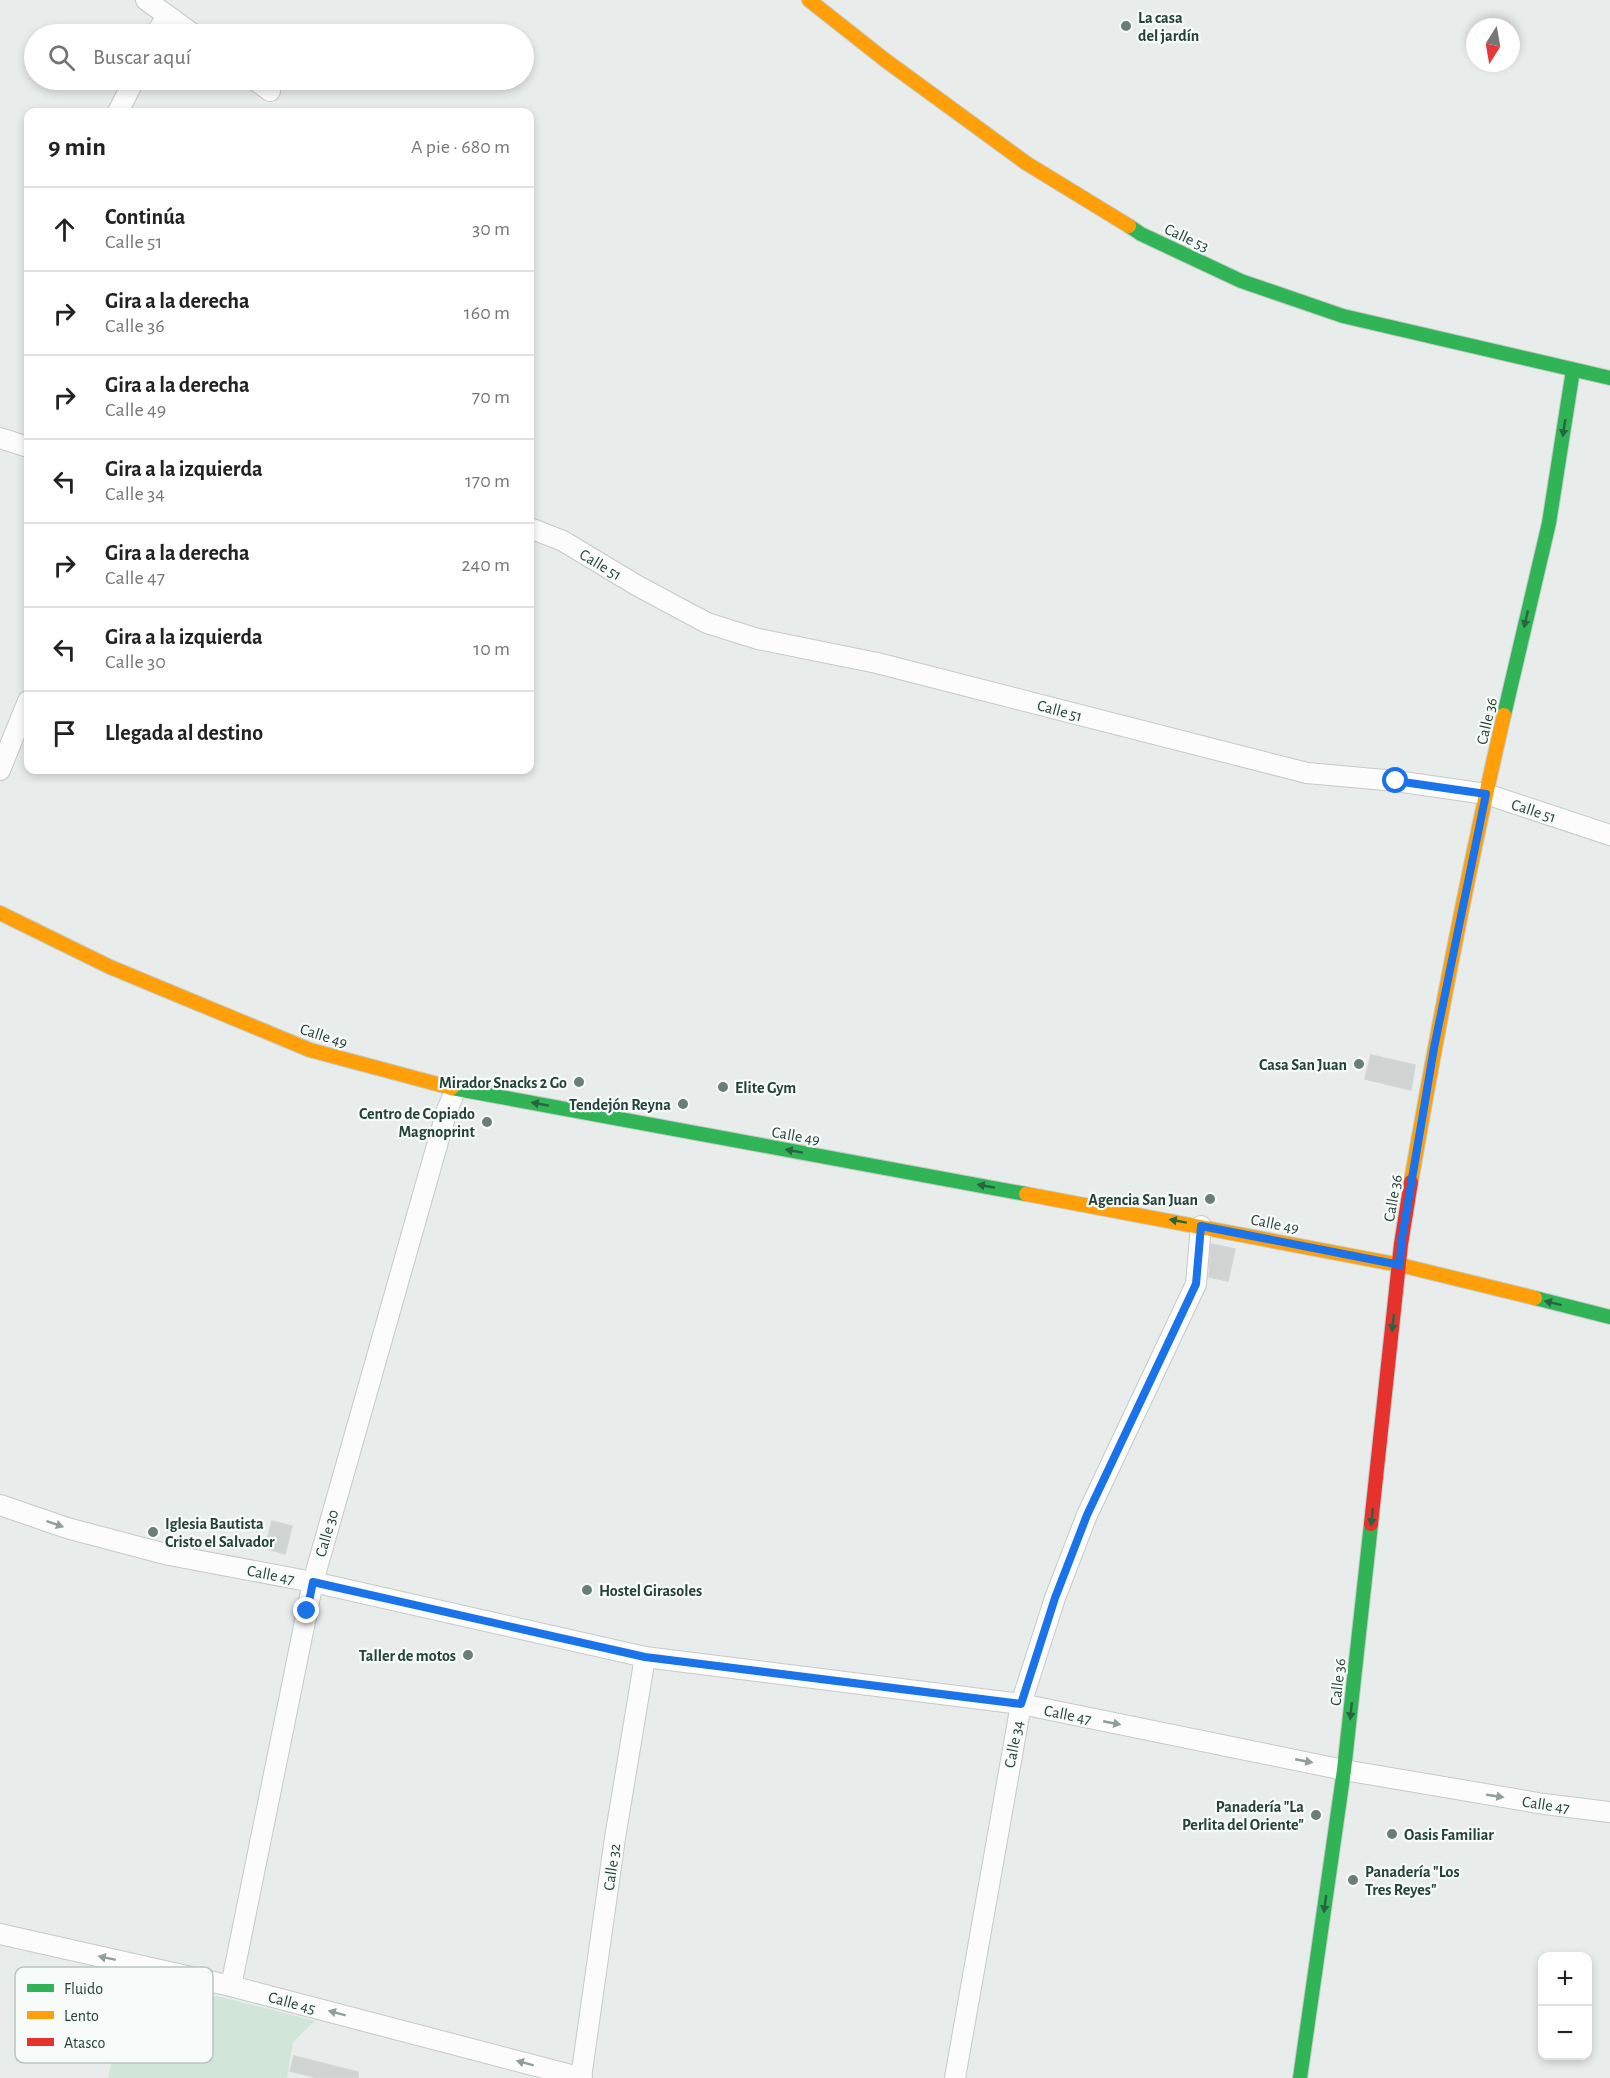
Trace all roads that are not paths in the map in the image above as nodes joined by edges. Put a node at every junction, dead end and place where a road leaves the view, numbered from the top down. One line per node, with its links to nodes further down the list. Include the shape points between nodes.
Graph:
1 (146, 0): 3 (street)
2 (808, 0): 8 (street, Calle 53, via 1026,163 1141,234 1241,281 1343,316)
3 (167, 16): 4 (street); 5 (street)
4 (162, 24)
5 (179, 24)
6 (129, 90): 7 (street)
7 (120, 108)
8 (1573, 370): 9 (street, Calle 53); 15 (street, Calle 36, one-way to 15, via 1549,523)
9 (1610, 378)
10 (0, 438): 11 (street)
11 (24, 446)
12 (534, 530): 15 (street, Calle 51, via 563,541 707,623 758,639 877,663 1307,773)
13 (24, 710): 14 (street)
14 (0, 770)
15 (1486, 794): 16 (street, Calle 51); 20 (street, Calle 36, via 1434,1048)
16 (1610, 835)
17 (0, 913): 18 (street, Calle 49, via 110,967 310,1050)
18 (456, 1089): 19 (street, Calle 49, one-way to 18); 23 (street, Calle 30)
19 (1201, 1226): 20 (street, Calle 49); 25 (street, Calle 34, via 1196,1284 1087,1515)
20 (1400, 1265): 21 (street, Calle 49, one-way to 20); 26 (street, Calle 36, one-way to 26)
21 (1610, 1317)
22 (0, 1505): 23 (street, Calle 47, one-way to 23, via 67,1528 169,1555)
23 (313, 1582): 24 (street, Calle 47); 31 (street, Calle 30)
24 (645, 1657): 25 (street, Calle 47); 32 (street, Calle 32)
25 (1021, 1704): 26 (street, Calle 47, one-way to 26); 33 (street, Calle 34)
26 (1344, 1770): 27 (street, Calle 47, one-way to 27); 34 (street, Calle 36, one-way to 34)
27 (1610, 1812)
28 (0, 1934): 29 (street, Calle 45, one-way to 28)
29 (147, 1967)
30 (213, 1982): 31 (street, Calle 45, one-way to 30)
31 (231, 1986): 32 (street, Calle 45, one-way to 31)
32 (582, 2078)
33 (955, 2078)
34 (1300, 2078)

